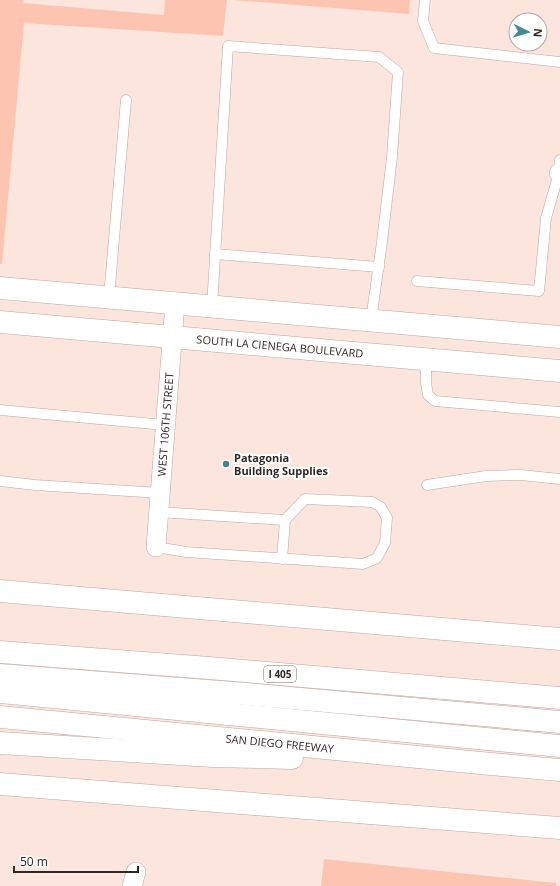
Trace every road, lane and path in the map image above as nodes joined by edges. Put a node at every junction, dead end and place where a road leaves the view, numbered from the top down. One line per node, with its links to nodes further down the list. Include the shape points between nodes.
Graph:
1 (425, 0): 2 (lane, via 423,21 434,48)
2 (560, 62)
3 (126, 100): 9 (lane)
4 (560, 169): 7 (lane, via 546,218 539,291)
5 (215, 254): 6 (lane); 6 (lane, via 228,46 371,57 379,58 398,72 392,157); 11 (lane)
6 (379, 267): 12 (lane)
7 (417, 281)
8 (0, 288): 9 (main road)
9 (109, 297): 10 (main road)
10 (175, 303): 11 (main road); 14 (street, WEST 106TH STREET)
11 (212, 306): 12 (main road)
12 (371, 320): 15 (main road)
13 (0, 322): 14 (main road, SOUTH LA CIENEGA BOULEVARD)
14 (173, 337): 16 (main road, SOUTH LA CIENEGA BOULEVARD); 20 (street, WEST 106TH STREET)
15 (560, 337)
16 (426, 360): 17 (main road, SOUTH LA CIENEGA BOULEVARD); 19 (lane, via 428,395 435,401)
17 (560, 371)
18 (0, 410): 20 (lane)
19 (560, 412)
20 (166, 425): 24 (street, WEST 106TH STREET)
21 (560, 479): 23 (lane, via 521,475 486,476)
22 (0, 481): 24 (lane)
23 (427, 485)
24 (160, 493): 25 (street, WEST 106TH STREET)
25 (158, 512): 26 (lane); 27 (street, WEST 106TH STREET)
26 (285, 520): 28 (lane); 28 (lane, via 305,499 372,502 382,507 387,518 385,543 377,558 363,564)
27 (156, 547): 28 (lane, via 186,552)
28 (282, 559)
29 (0, 591): 30 (main road)
30 (560, 639)
31 (0, 652): 34 (main road, I 405)
32 (0, 675): 36 (main road)
33 (0, 692): 38 (main road)
34 (560, 698)
35 (0, 717): 39 (main road, SAN DIEGO FREEWAY)
36 (560, 722)
37 (0, 743): 39 (main road, via 213,756)
38 (560, 746)
39 (491, 764): 40 (main road, SAN DIEGO FREEWAY)
40 (560, 770)
41 (0, 784): 42 (main road)
42 (560, 828)

